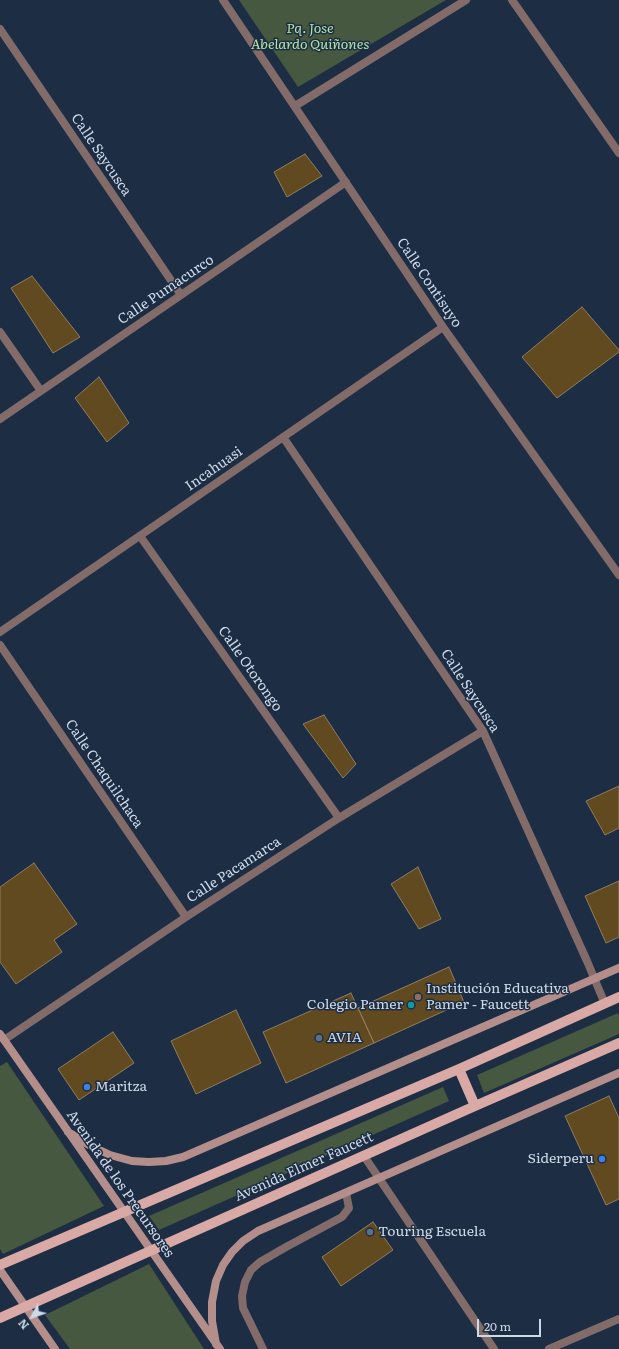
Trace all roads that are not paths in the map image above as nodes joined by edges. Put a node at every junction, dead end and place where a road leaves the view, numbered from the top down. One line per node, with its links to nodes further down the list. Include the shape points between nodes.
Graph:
1 (224, 0): 5 (street, Calle Contisuyo)
2 (466, 0): 5 (street)
3 (512, 0): 6 (street)
4 (0, 29): 8 (street, Calle Saycusca)
5 (295, 106): 7 (street, Calle Contisuyo)
6 (619, 153)
7 (346, 182): 8 (street, Calle Pumacurco); 9 (street, Calle Contisuyo)
8 (181, 295): 11 (street, Calle Pumacurco)
9 (443, 326): 13 (street, Incahuasi); 15 (street, Calle Contisuyo)
10 (0, 332): 11 (street)
11 (41, 391): 12 (street, Calle Pumacurco)
12 (0, 419)
13 (283, 437): 14 (street, Incahuasi); 18 (street, Calle Saycusca)
14 (140, 536): 16 (street, Incahuasi); 19 (street, Calle Otorongo)
15 (619, 576)
16 (0, 632)
17 (0, 645): 20 (street, Calle Chaquilchaca)
18 (483, 731): 19 (street, Calle Pacamarca); 22 (street, Calle Saycusca)
19 (339, 818): 20 (street, Calle Pacamarca)
20 (186, 917): 25 (street, Calle Pacamarca)
21 (619, 968): 22 (main road)
22 (594, 979): 24 (street, Calle Saycusca); 30 (main road, via 183,1157 166,1161 132,1161 110,1155)
23 (619, 997): 24 (main road, Avenida Elmer Faucett)
24 (604, 1004): 27 (main road, Avenida Elmer Faucett)
25 (1, 1039): 30 (main road, Avenida de los Precursores)
26 (619, 1043): 29 (main road, Avenida Elmer Faucett)
27 (459, 1069): 29 (main road); 34 (main road, Avenida Elmer Faucett)
28 (619, 1073): 32 (main road)
29 (475, 1106): 31 (main road, Avenida Elmer Faucett)
30 (68, 1132): 34 (main road, Avenida de los Precursores)
31 (364, 1156): 32 (street); 35 (main road, Avenida Elmer Faucett)
32 (379, 1179): 33 (main road); 44 (street)
33 (346, 1193): 41 (main road, via 258,1231 232,1252 216,1281 212,1302 212,1321); 43 (street, via 349,1208 342,1217 286,1246 251,1270 242,1296 243,1308)
34 (124, 1212): 35 (main road, Avenida de los Precursores); 36 (main road, Avenida Elmer Faucett)
35 (151, 1250): 38 (main road, Avenida Elmer Faucett); 41 (main road, Avenida de los Precursores)
36 (0, 1265)
37 (0, 1270): 38 (main road)
38 (25, 1306): 39 (main road, Avenida Elmer Faucett); 42 (main road)
39 (0, 1318)
40 (619, 1319): 45 (street)
41 (218, 1347)
42 (55, 1349)
43 (263, 1349)
44 (494, 1349)
45 (549, 1349)

